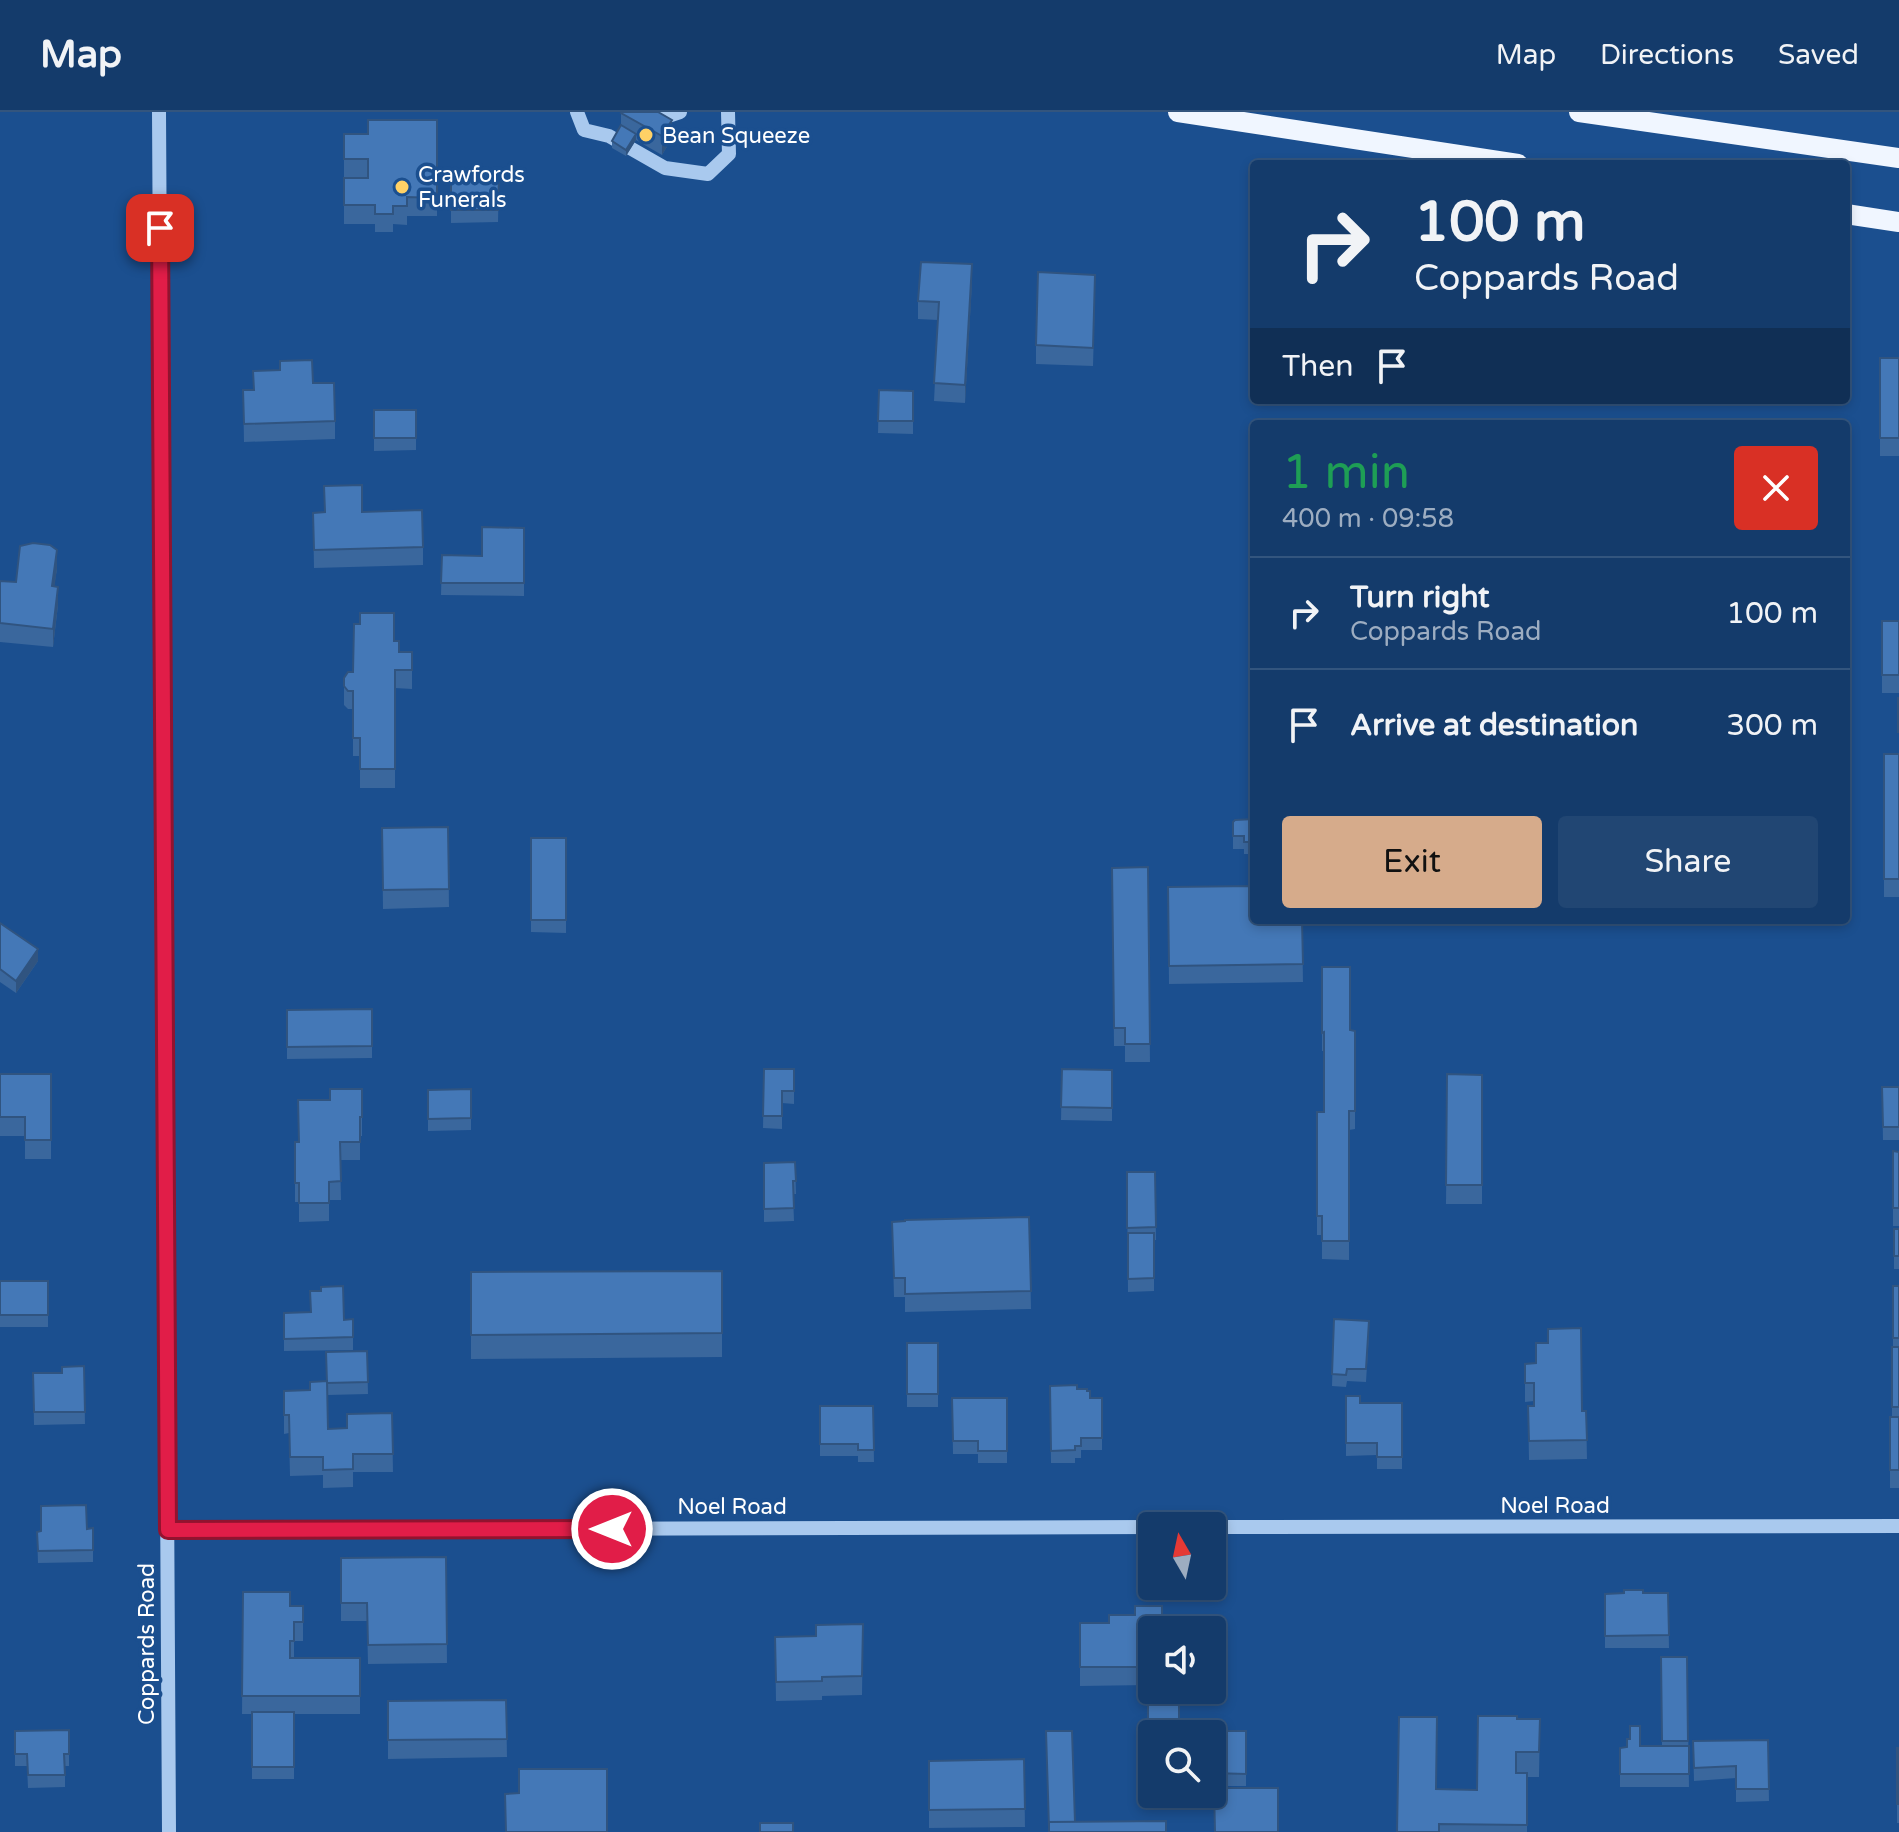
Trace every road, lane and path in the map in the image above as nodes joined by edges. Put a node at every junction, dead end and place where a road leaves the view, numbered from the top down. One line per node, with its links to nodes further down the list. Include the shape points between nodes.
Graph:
1 (159, 112): 15 (street, Coppards Road)
2 (577, 112): 5 (street, via 584,130 609,136 665,168 708,174 729,154)
3 (647, 112): 4 (street, via 662,118)
4 (680, 112)
5 (728, 112)
6 (1178, 112): 9 (main road)
7 (1579, 112): 8 (main road)
8 (1899, 158)
9 (1492, 160)
10 (1850, 215): 11 (main road)
11 (1899, 222)
12 (1899, 1526): 14 (street, Noel Road)
13 (1138, 1527): 15 (street, Noel Road)
14 (1226, 1527)
15 (168, 1530): 16 (street, Coppards Road)
16 (169, 1832)

